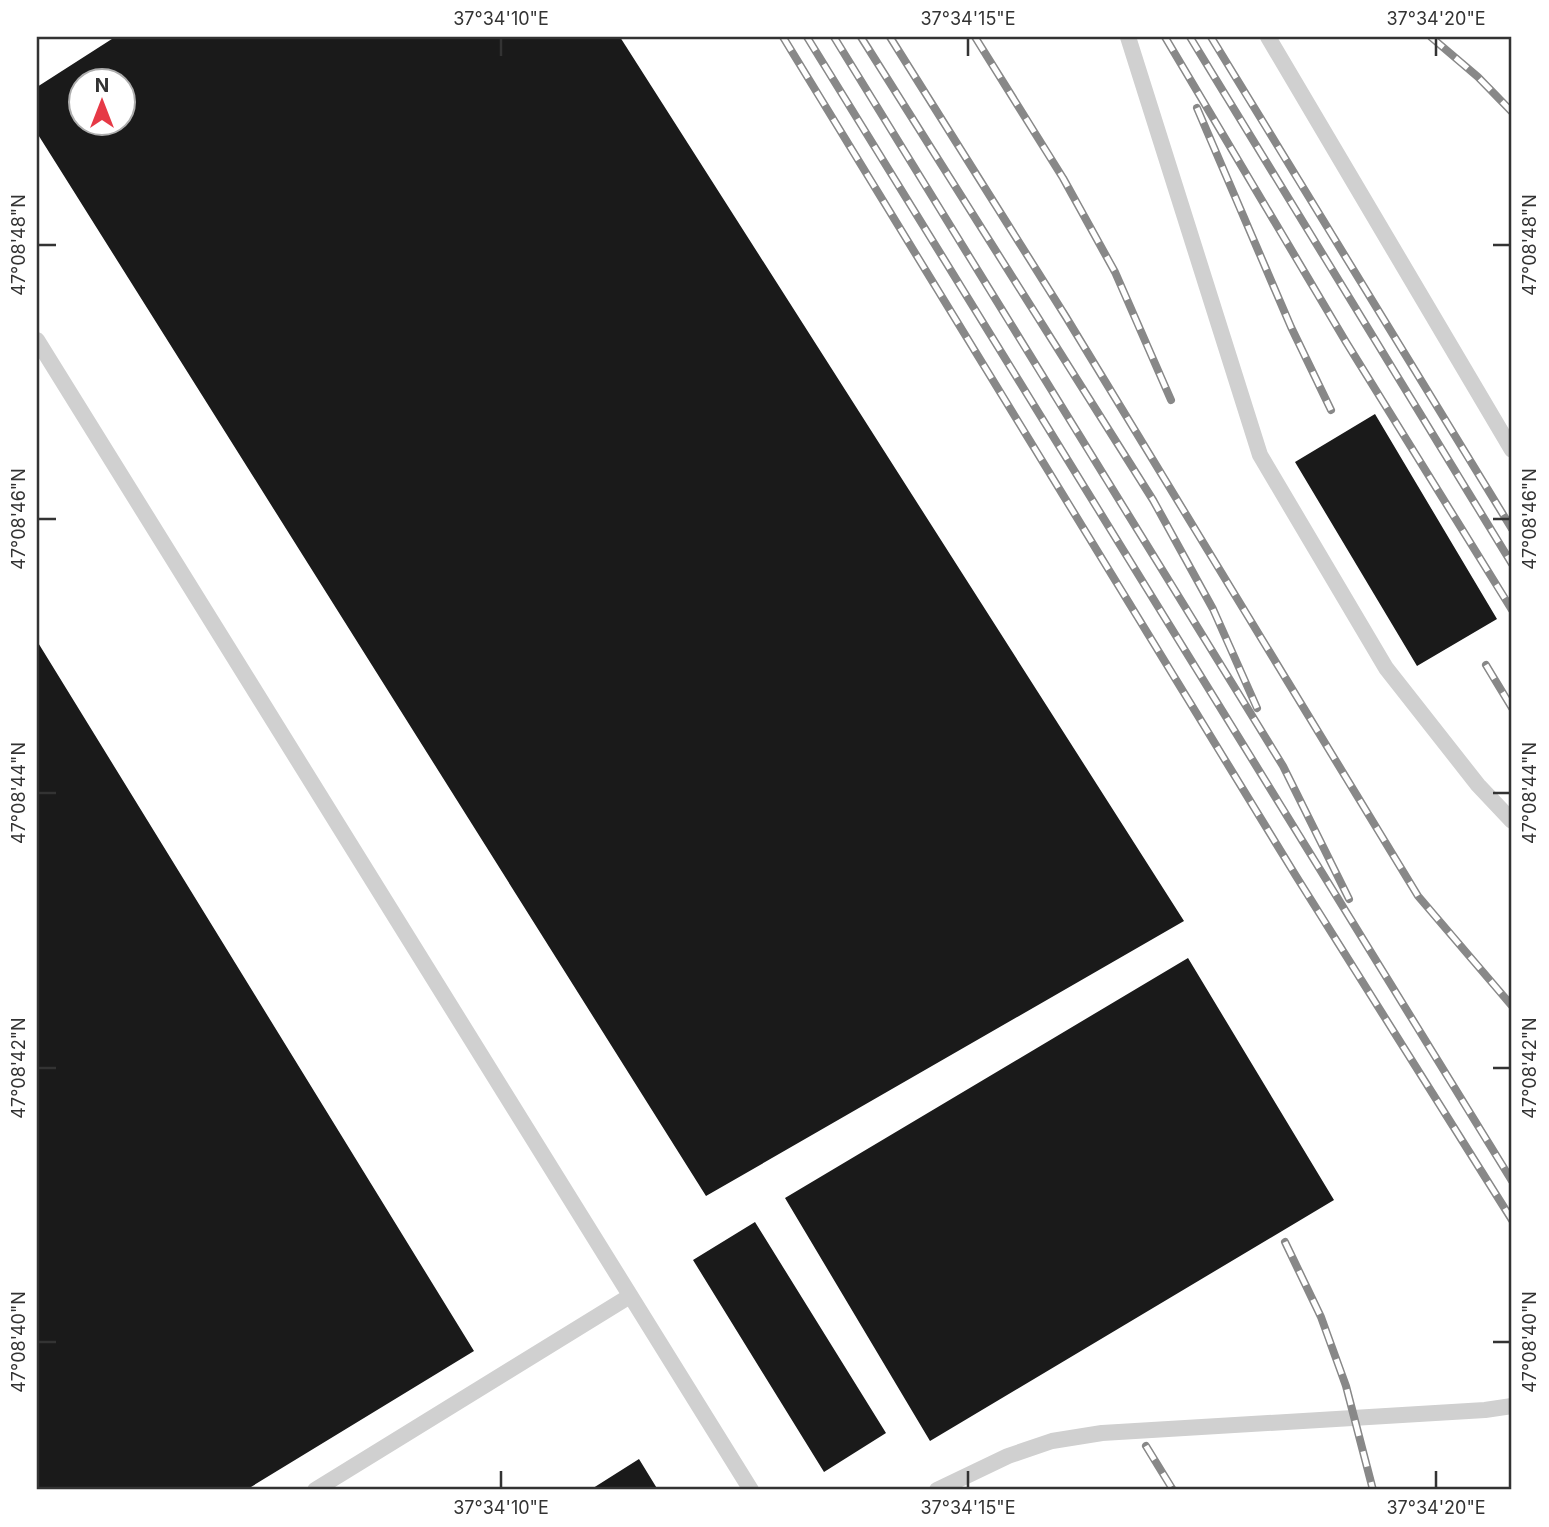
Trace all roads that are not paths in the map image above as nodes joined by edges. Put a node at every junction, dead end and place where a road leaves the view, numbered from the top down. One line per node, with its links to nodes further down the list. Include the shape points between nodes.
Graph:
1 (1128, 37): 5 (lane, via 1259,455 1387,668 1478,785)
2 (1268, 37): 4 (lane)
3 (37, 340): 6 (lane)
4 (1512, 450)
5 (1512, 821)
6 (630, 1296): 8 (lane); 9 (lane)
7 (1512, 1406): 10 (lane, via 1102,1433 1052,1441 1008,1455)
8 (315, 1490)
9 (751, 1490)
10 (937, 1490)

